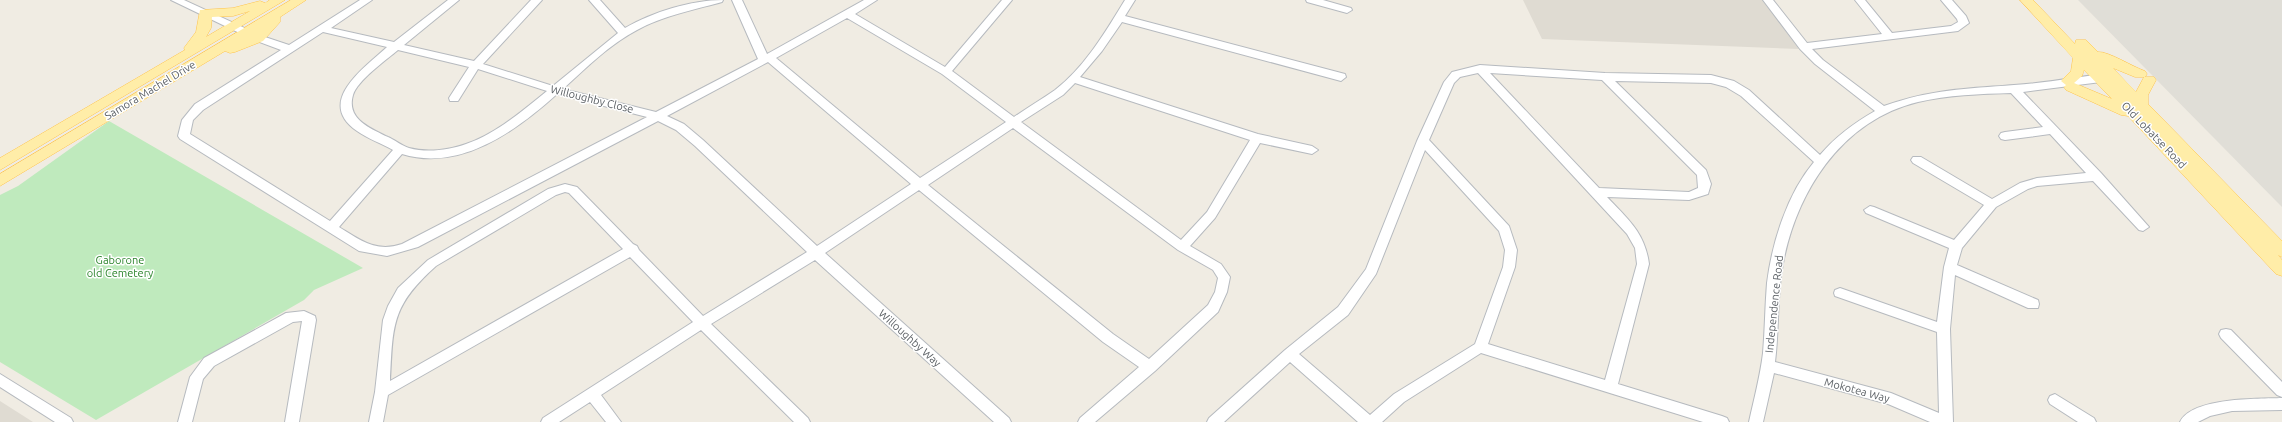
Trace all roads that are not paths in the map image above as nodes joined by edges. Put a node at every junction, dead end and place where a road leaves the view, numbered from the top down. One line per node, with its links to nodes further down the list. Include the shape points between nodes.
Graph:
1 (176, 0): 20 (street)
2 (300, 0): 18 (main road, Samora Machel Drive)
3 (367, 0): 24 (street)
4 (454, 0): 28 (street)
5 (538, 0): 35 (street)
6 (594, 0): 25 (street)
7 (718, 0): 25 (street, via 663,16)
8 (738, 0): 33 (street)
9 (872, 0): 21 (street)
10 (1130, 0): 22 (street)
11 (1311, 0): 19 (street)
12 (1768, 0): 29 (street)
13 (1860, 0): 26 (street)
14 (1946, 0): 26 (street, via 1962,18 1962,26)
15 (2026, 0): 31 (main road, Old Lobatse Road)
16 (2040, 0): 31 (main road, Old Lobatse Road)
17 (1002, 1): 37 (street)
18 (278, 4): 20 (main road, via 233,12); 23 (main road, Samora Machel Drive); 27 (main road)
19 (1347, 10)
20 (205, 13): 23 (street); 32 (main road, via 203,33)
21 (848, 14): 33 (street); 37 (street)
22 (1119, 18): 38 (street); 40 (street)
23 (240, 29): 27 (street); 32 (main road, Samora Machel Drive); 34 (main road, Samora Machel Drive)
24 (323, 29): 28 (street, Willoughby Close); 30 (street)
25 (624, 33): 44 (street)
26 (1889, 36): 29 (street)
27 (258, 38): 30 (street); 34 (main road)
28 (395, 45): 35 (street, Willoughby Close); 55 (street, via 351,88 346,100 352,120 361,130)
29 (1804, 47): 47 (street, via 1819,62)
30 (290, 48): 67 (street, via 199,108 189,117 184,127 184,136)
31 (2084, 52): 41 (main road, Old Lobatse Road); 42 (main road); 46 (main road, via 2144,77)
32 (186, 55): 59 (main road, Samora Machel Drive)
33 (766, 59): 48 (street); 62 (street)
34 (200, 60): 61 (main road, Samora Machel Drive)
35 (476, 65): 44 (street, Willoughby Close); 45 (street)
36 (1480, 69): 39 (street); 54 (street, via 1456,74 1449,82); 63 (street)
37 (946, 72): 50 (street)
38 (1341, 77)
39 (1605, 77): 58 (street, via 1711,79 1730,84 1745,93); 63 (street, via 1702,173 1705,184 1704,191 1689,196)
40 (1074, 79): 50 (street); 53 (street)
41 (2110, 80): 42 (street, Independence Road); 46 (main road, Old Lobatse Road); 49 (main road, Old Lobatse Road)
42 (2070, 84): 43 (street, Independence Road); 49 (main road)
43 (2014, 89): 47 (street, Independence Road, via 1949,93); 51 (street)
44 (554, 90): 48 (street, Willoughby Close); 55 (street, via 512,124 473,147 454,153 430,155 408,152)
45 (454, 98)
46 (2141, 104): 71 (main road, Old Lobatse Road)
47 (1882, 110): 58 (street, Independence Road, via 1853,127)
48 (658, 116): 67 (street, via 403,249 389,253 363,248); 72 (street, Willoughby Close, via 680,127 699,143)
49 (2142, 122): 74 (main road, Old Lobatse Road)
50 (1012, 123): 62 (street); 69 (street)
51 (2053, 130): 52 (street); 60 (street)
52 (2005, 136)
53 (1257, 138): 56 (street); 69 (street, via 1211,215)
54 (1423, 141): 80 (street, via 1505,230 1511,250 1509,267); 81 (street, via 1372,271 1342,311)
55 (401, 148): 67 (street)
56 (1312, 150)
57 (1917, 160): 64 (street)
58 (1820, 161): 82 (street, Independence Road, via 1789,216 1777,259)
59 (0, 166)
60 (2097, 176): 64 (street, via 2037,182 2024,186); 66 (street)
61 (0, 181)
62 (919, 184): 72 (street); 83 (street, via 1108,338)
63 (1595, 192): 85 (street, via 1632,230 1641,248 1643,264)
64 (1992, 204): 68 (street)
65 (1870, 210): 68 (street)
66 (2143, 227)
67 (331, 228)
68 (1956, 246): 73 (street)
69 (1182, 247): 83 (street, via 1216,268 1224,277 1221,292 1214,308)
70 (633, 249): 77 (street); 87 (street); 87 (street, via 573,190 565,188 552,192 432,263 413,277 392,310 385,333)
71 (2282, 251)
72 (816, 253): 77 (street); 98 (street, Willoughby Way)
73 (1950, 267): 76 (street); 78 (street)
74 (2282, 270)
75 (1840, 293): 78 (street)
76 (2032, 304)
77 (702, 323): 88 (street); 97 (street)
78 (1943, 329): 105 (street)
79 (2226, 334): 86 (street)
80 (1480, 347): 85 (street); 102 (street, via 1399,398)
81 (1290, 354): 100 (street); 101 (street)
82 (1768, 366): 104 (street, Independence Road); 105 (street, Mokotea Way, via 1891,399)
83 (1150, 367): 99 (street)
84 (0, 380): 91 (street)
85 (1610, 387): 103 (street)
86 (2282, 391)
87 (382, 392): 94 (street)
88 (592, 394): 95 (street); 96 (street)
89 (2054, 400): 106 (street)
90 (2282, 404): 107 (street, via 2223,407 2198,413)
91 (66, 422)
92 (185, 422): 93 (street, via 197,377 209,362 291,317 304,316 310,320)
93 (292, 422)
94 (376, 422)
95 (548, 422)
96 (614, 422)
97 (803, 422)
98 (1004, 422)
99 (1085, 422)
100 (1214, 422)
101 (1368, 422)
102 (1372, 422)
103 (1722, 422)
104 (1756, 422)
105 (1945, 422)
106 (2089, 422)
107 (2187, 422)

